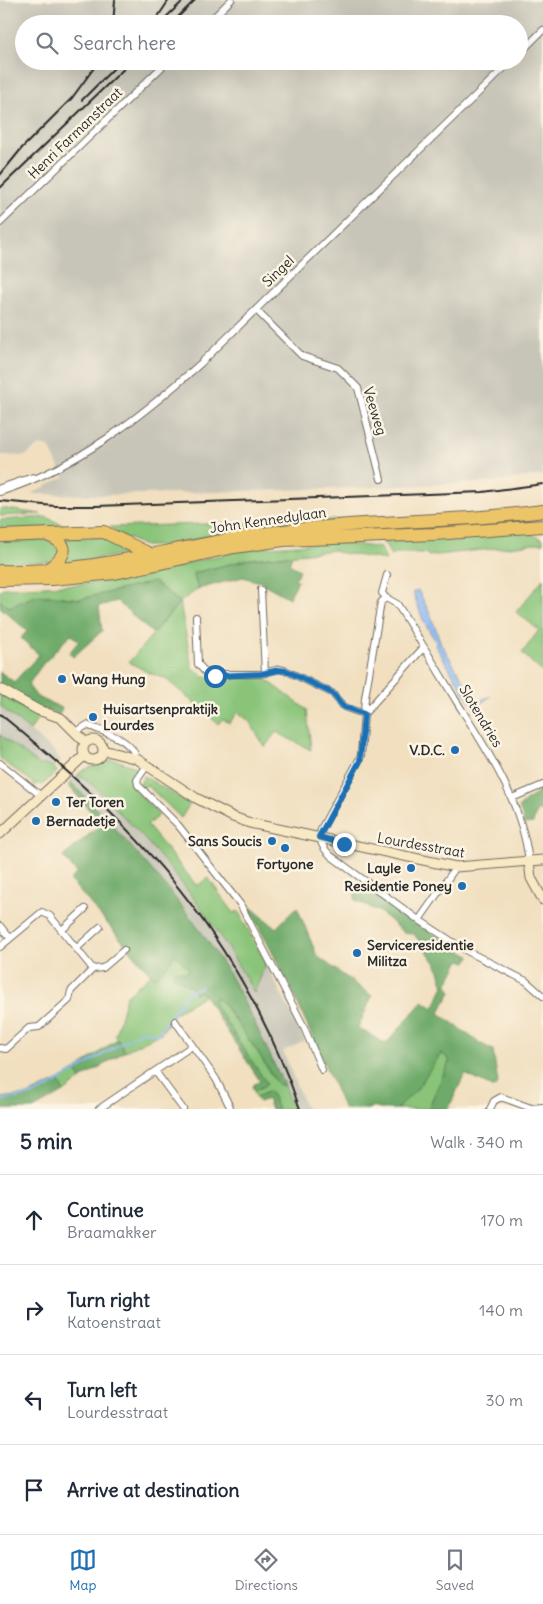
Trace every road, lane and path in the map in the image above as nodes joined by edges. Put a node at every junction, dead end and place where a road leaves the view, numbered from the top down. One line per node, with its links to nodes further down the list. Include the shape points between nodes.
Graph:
1 (231, 0): 2 (street)
2 (216, 15)
3 (543, 30): 4 (street)
4 (528, 45)
5 (159, 70): 7 (street, Henri Farmanstraat)
6 (502, 70): 8 (street, Singel)
7 (0, 224)
8 (256, 310): 9 (street, Singel, via 201,363 134,419); 10 (street, Veeweg, via 302,356 338,368 358,388)
9 (44, 474): 11 (street, Singel); 12 (street, Singel, via 36,480)
10 (381, 479)
11 (0, 488)
12 (0, 492)
13 (543, 511): 17 (highway, John Kennedylaan, via 323,526 236,538)
14 (543, 526): 22 (highway, John Kennedylaan, via 284,540 234,547 115,573)
15 (47, 535): 16 (highway); 17 (highway, via 104,532); 19 (highway, via 60,542 64,550 59,562)
16 (0, 536)
17 (154, 556): 19 (highway, John Kennedylaan, via 86,568)
18 (0, 571): 19 (highway, John Kennedylaan)
19 (45, 571)
20 (387, 575): 25 (street, via 382,593)
21 (0, 580): 22 (highway, John Kennedylaan)
22 (28, 580): 23 (highway)
23 (0, 587)
24 (262, 590): 28 (street)
25 (386, 598): 27 (street, Slotendries, via 397,604); 30 (street, via 381,602)
26 (196, 617): 28 (street, via 198,664 207,674)
27 (423, 648): 30 (street); 40 (street, Slotendries, via 488,751)
28 (265, 673): 30 (street, via 287,671 332,693 344,707)
29 (0, 689): 31 (street, via 60,718)
30 (364, 714): 42 (street, via 360,761)
31 (76, 732): 32 (street); 35 (street, Lourdesstraat, via 87,725 124,741 134,750)
32 (86, 742): 33 (street, via 98,741); 34 (street, via 82,749)
33 (103, 750): 34 (street, via 101,757 95,760); 35 (street, Lourdesstraat)
34 (84, 756): 39 (street)
35 (137, 759): 37 (street, Lourdesstraat)
36 (0, 763): 39 (street)
37 (146, 767): 42 (street, Lourdesstraat, via 233,817); 61 (street, via 137,780 138,785 178,825 240,904 303,1025)
38 (543, 785): 40 (street)
39 (40, 795): 41 (street)
40 (512, 798): 44 (street, Slotendries)
41 (0, 834)
42 (319, 837): 45 (street, Lourdesstraat); 48 (street, via 331,856)
43 (543, 860): 44 (street, Lourdesstraat)
44 (529, 862): 45 (street, Lourdesstraat); 46 (street, via 531,878)
45 (456, 867): 48 (street)
46 (543, 900)
47 (85, 909): 51 (street)
48 (419, 920): 57 (street, via 465,950 526,981)
49 (0, 926): 52 (street)
50 (100, 927): 54 (street)
51 (62, 930): 52 (street, via 42,912); 54 (street)
52 (10, 938): 53 (street)
53 (0, 948)
54 (77, 948): 56 (street)
55 (124, 950): 56 (street, via 103,968)
56 (93, 969): 60 (street, via 71,991 69,1000 39,1028 29,1028 6,1049)
57 (543, 996)
58 (175, 1021): 59 (street)
59 (192, 1046): 62 (street); 66 (street, via 216,1079)
60 (0, 1048)
61 (322, 1070)
62 (154, 1071): 64 (street); 65 (street)
63 (543, 1107): 67 (street, via 531,1108 501,1097 494,1100)
64 (98, 1109)
65 (183, 1109)
66 (231, 1109)
67 (490, 1109)

